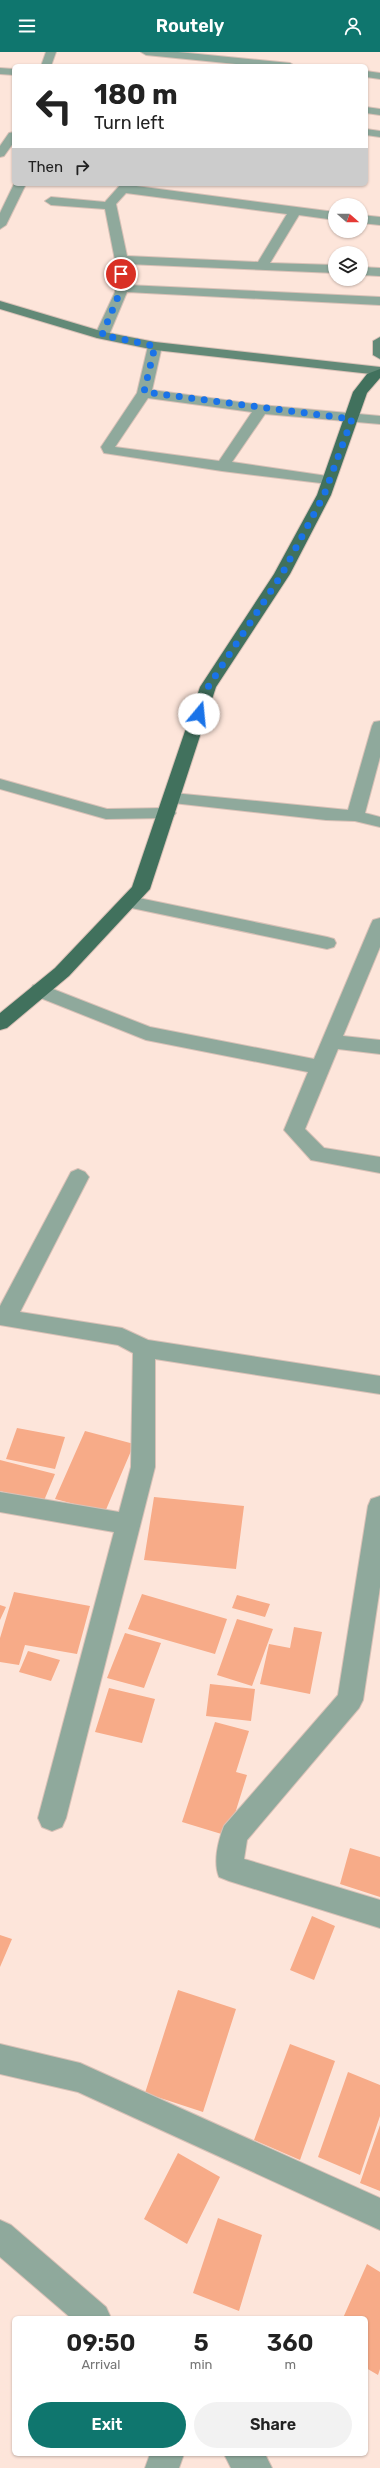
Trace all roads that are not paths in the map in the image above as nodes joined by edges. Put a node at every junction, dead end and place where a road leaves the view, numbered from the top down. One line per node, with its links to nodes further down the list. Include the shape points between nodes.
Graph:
1 (51, 52): 4 (street)
2 (146, 52): 3 (street)
3 (210, 55): 5 (street)
4 (47, 64)
5 (275, 64)
6 (0, 71): 7 (street)
7 (12, 72)
8 (368, 74): 9 (street)
9 (380, 76)
10 (368, 110): 11 (street)
11 (380, 112)
12 (368, 132): 14 (street)
13 (0, 133): 15 (street)
14 (380, 134)
15 (12, 135)
16 (12, 136): 17 (street)
17 (1, 152)
18 (19, 186): 26 (street)
19 (125, 187): 21 (street); 22 (street)
20 (51, 201): 21 (street)
21 (110, 206): 27 (street)
22 (295, 211): 23 (street); 28 (street)
23 (328, 215)
24 (368, 220): 25 (street)
25 (380, 221)
26 (0, 225)
27 (121, 260): 28 (street); 32 (street)
28 (262, 266): 29 (street)
29 (328, 270)
30 (368, 271): 31 (street)
31 (380, 272)
32 (121, 288): 33 (street); 35 (street)
33 (380, 301)
34 (0, 305): 35 (street)
35 (102, 335): 37 (street)
36 (380, 342): 38 (street)
37 (155, 346): 39 (street); 40 (street)
38 (380, 355)
39 (380, 372): 42 (main road, via 372,377 360,392)
40 (144, 392): 41 (street); 44 (street, via 108,447 109,450)
41 (261, 409): 42 (street); 44 (street)
42 (352, 419): 43 (street); 45 (main road)
43 (380, 420)
44 (222, 467): 45 (street)
45 (329, 480): 48 (main road, via 324,495 282,574 208,687)
46 (380, 726): 49 (street)
47 (0, 784): 48 (street, via 106,814)
48 (170, 805): 49 (street); 51 (main road, via 141,890)
49 (355, 816): 50 (street)
50 (380, 822)
51 (129, 902): 53 (street); 54 (main road, via 62,972)
52 (380, 924): 56 (street)
53 (327, 943)
54 (40, 990): 55 (main road); 58 (street, via 146,1033)
55 (0, 1023)
56 (330, 1041): 57 (street); 58 (street)
57 (380, 1047)
58 (318, 1067): 59 (street, via 294,1130 318,1155)
59 (380, 1165)
60 (78, 1177): 61 (street, via 5,1318 122,1337)
61 (144, 1348): 62 (street); 65 (street, via 143,1467)
62 (380, 1385)
63 (0, 1502): 65 (street)
64 (380, 1506): 67 (street, via 350,1700 234,1835 229,1868)
65 (128, 1524): 66 (street)
66 (52, 1818)
67 (380, 1914)
68 (0, 2058): 69 (street, via 80,2078)
69 (380, 2214)
70 (0, 2236): 71 (street)
71 (94, 2316)
72 (166, 2456): 74 (street)
73 (243, 2456): 75 (street)
74 (162, 2468)
75 (254, 2468)

